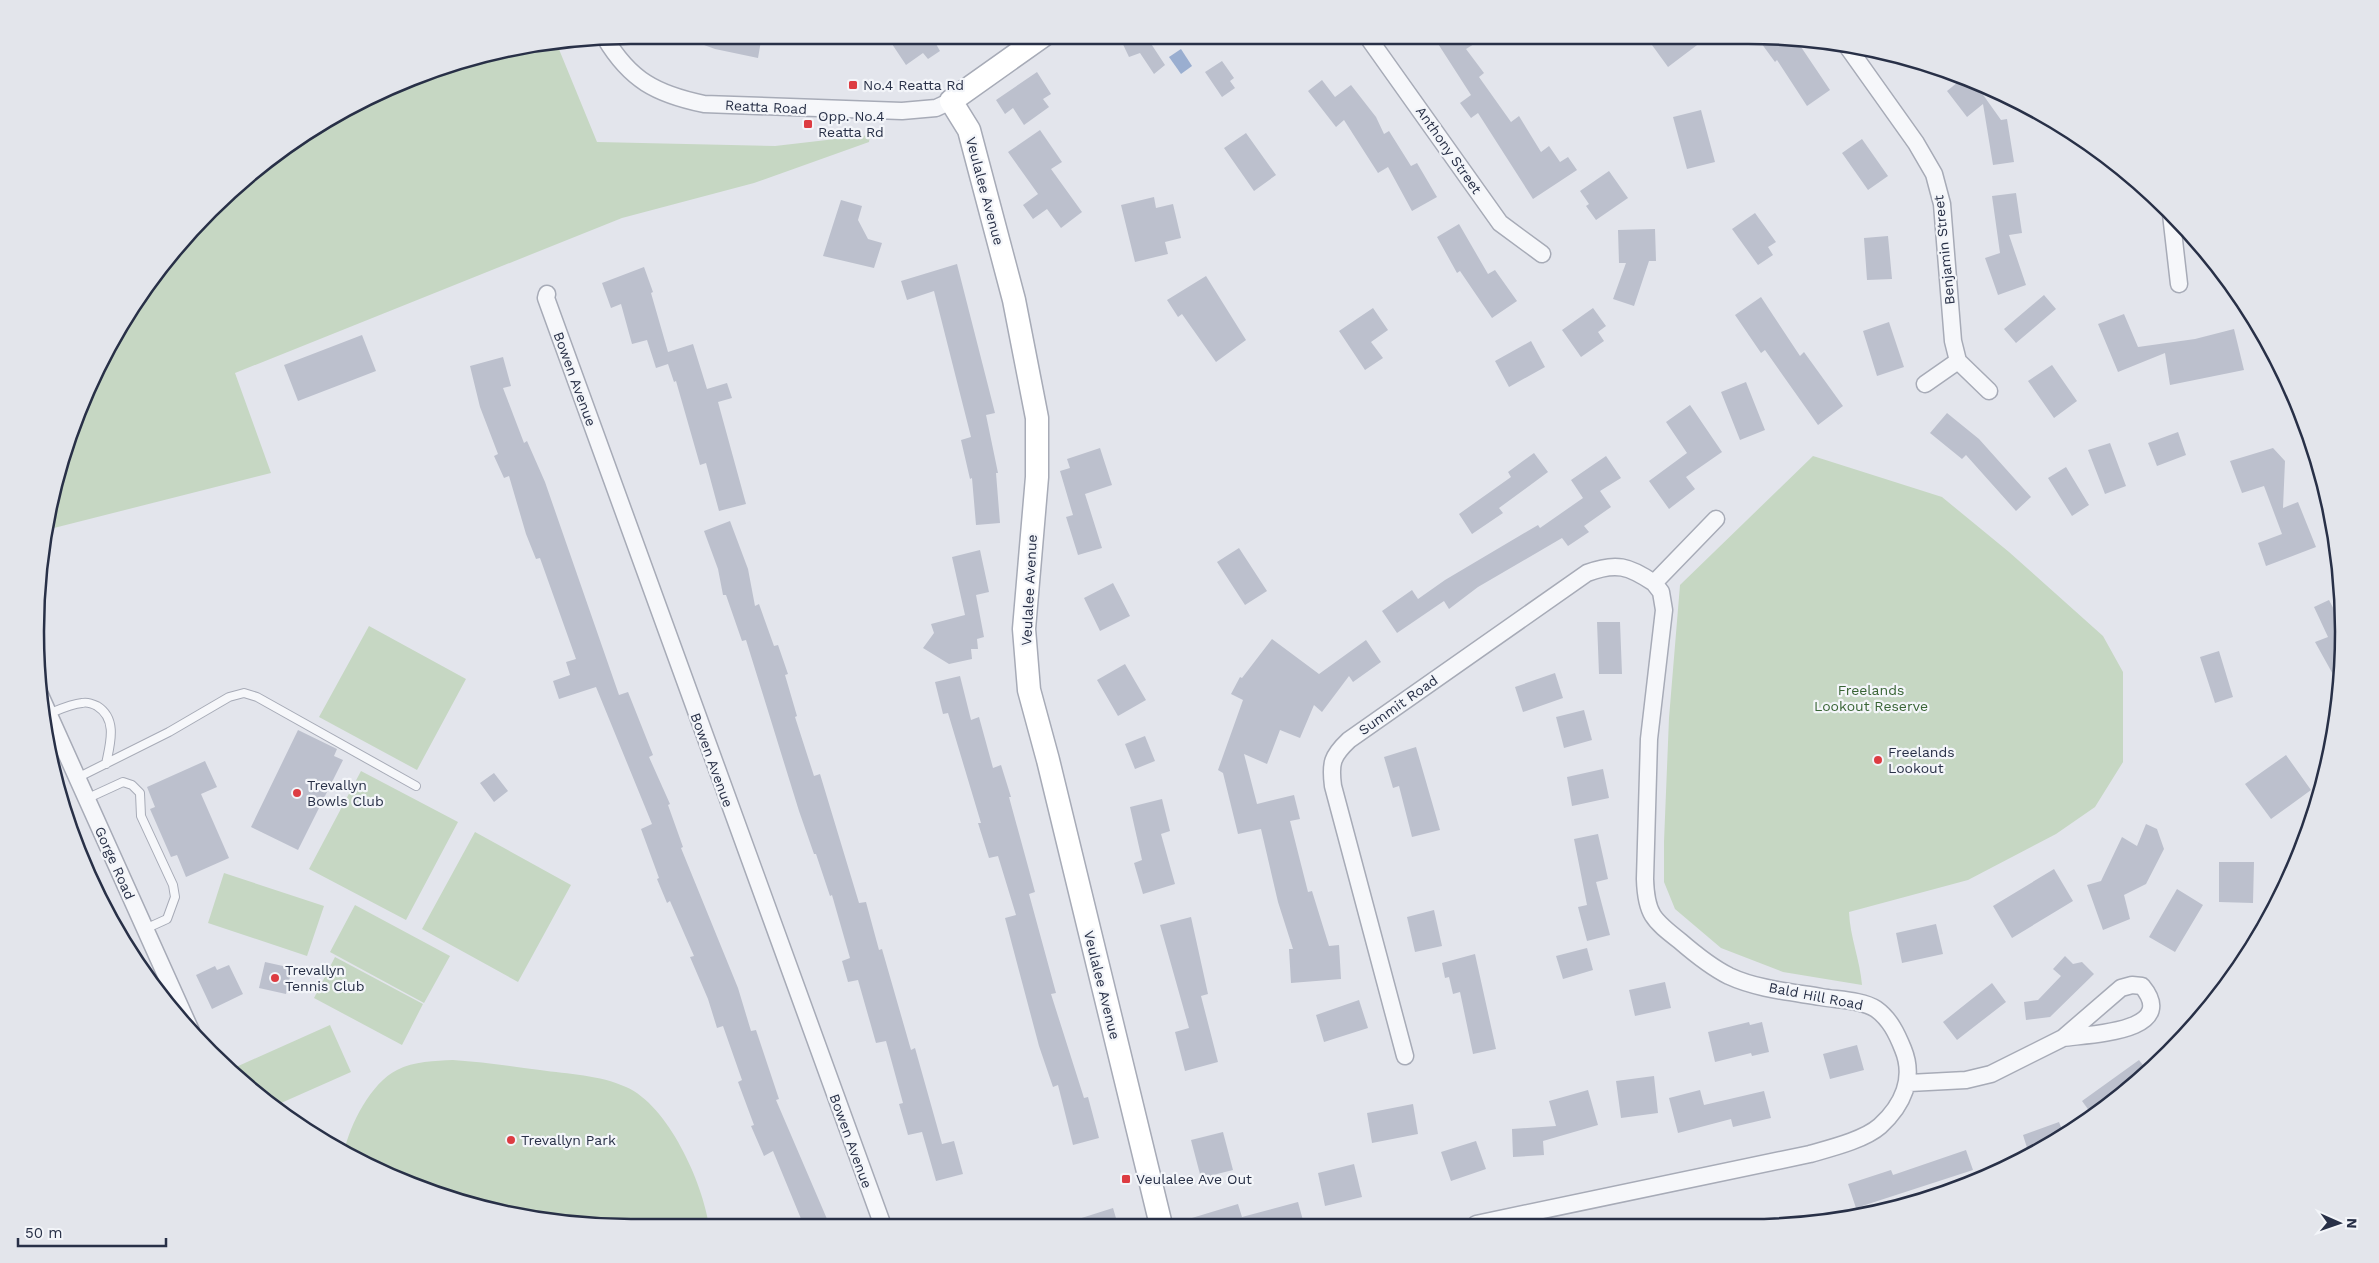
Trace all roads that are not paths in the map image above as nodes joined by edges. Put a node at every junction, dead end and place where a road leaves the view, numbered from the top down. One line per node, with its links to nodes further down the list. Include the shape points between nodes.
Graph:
1 (1033, 44): 5 (street)
2 (1374, 44): 7 (street, Anthony Street, via 1500,223)
3 (610, 45): 5 (street, Reatta Road, via 633,74 653,89 674,98 704,104 902,111 936,108)
4 (1852, 53): 10 (street, Benjamin Street, via 1934,174 1942,204 1953,341)
5 (951, 101): 27 (street, Veulalee Avenue, via 969,130 1014,300 1037,418 1037,477 1024,629 1029,690)
6 (2171, 225): 8 (street)
7 (1542, 254)
8 (2179, 284)
9 (547, 294): 26 (street, Bowen Avenue)
10 (1958, 361): 11 (street); 12 (street)
11 (1926, 384)
12 (1989, 391)
13 (1716, 519): 14 (street)
14 (1654, 583): 24 (street, Summit Road, via 1637,571 1622,566 1604,566 1588,573 1336,752 1331,768 1333,786); 25 (street, Bald Hill Road, via 1661,592 1664,610 1649,739 1645,879 1646,902 1653,916 1698,956 1730,976 1772,988 1875,1008 1890,1021 1900,1041 1908,1061)
15 (50, 713): 17 (lane, via 82,702 103,710 110,721 112,738)
16 (51, 721): 18 (street, Gorge Road)
17 (106, 764): 18 (lane); 19 (lane, via 228,697 244,694 257,697)
18 (77, 778): 20 (street, Gorge Road)
19 (416, 786)
20 (86, 799): 21 (street, Gorge Road); 21 (lane, via 123,782 140,793 141,816 173,885 175,897 167,919)
21 (145, 929): 22 (street, Gorge Road)
22 (180, 1007)
23 (2063, 1038): 23 (street, via 2141,1024 2150,1016 2152,1005 2149,995 2142,986 2121,988); 25 (street, via 1991,1074 1966,1080)
24 (1405, 1056)
25 (1909, 1083): 28 (street, via 1880,1127 1810,1154)
26 (880, 1219)
27 (1160, 1219)
28 (1500, 1219)

